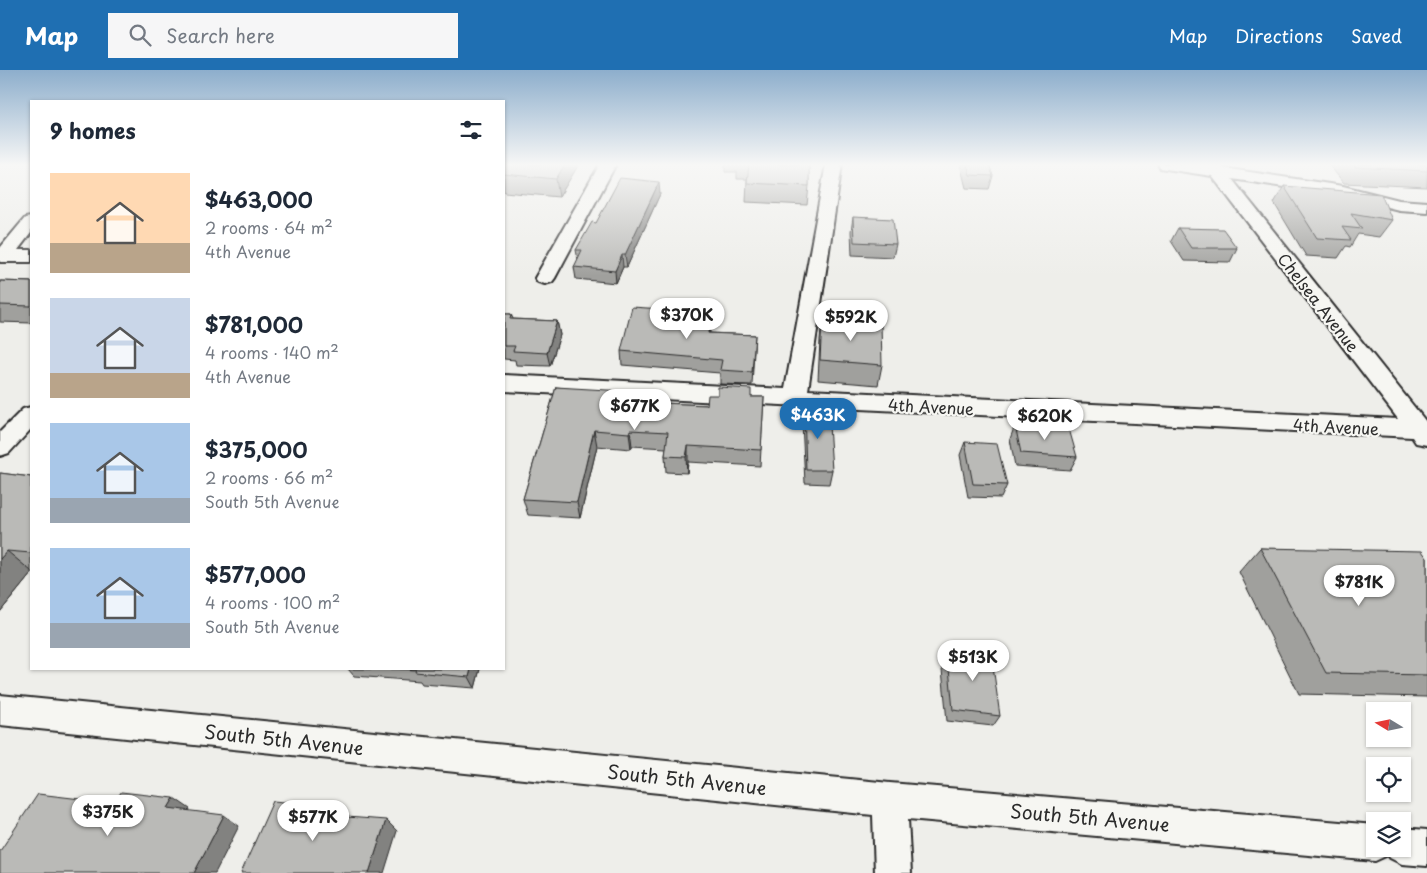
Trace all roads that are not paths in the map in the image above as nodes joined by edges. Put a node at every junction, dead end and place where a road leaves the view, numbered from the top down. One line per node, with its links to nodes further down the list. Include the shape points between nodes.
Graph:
1 (587, 201): 11 (street)
2 (828, 201): 13 (street)
3 (1240, 201): 15 (street, Chelsea Avenue)
4 (1385, 201): 5 (street)
5 (1399, 205): 6 (street); 7 (street)
6 (1427, 206)
7 (1427, 213)
8 (30, 223): 9 (street)
9 (1, 256): 10 (street)
10 (30, 256)
11 (545, 278)
12 (505, 383): 13 (street, 4th Avenue)
13 (795, 399): 15 (street, 4th Avenue)
14 (30, 416): 16 (street)
15 (1423, 434)
16 (0, 447)
17 (0, 710): 18 (street, South 5th Avenue)
18 (890, 800): 19 (street, South 5th Avenue); 22 (street)
19 (1366, 842)
20 (1411, 847): 21 (street)
21 (1427, 848)
22 (893, 873)

